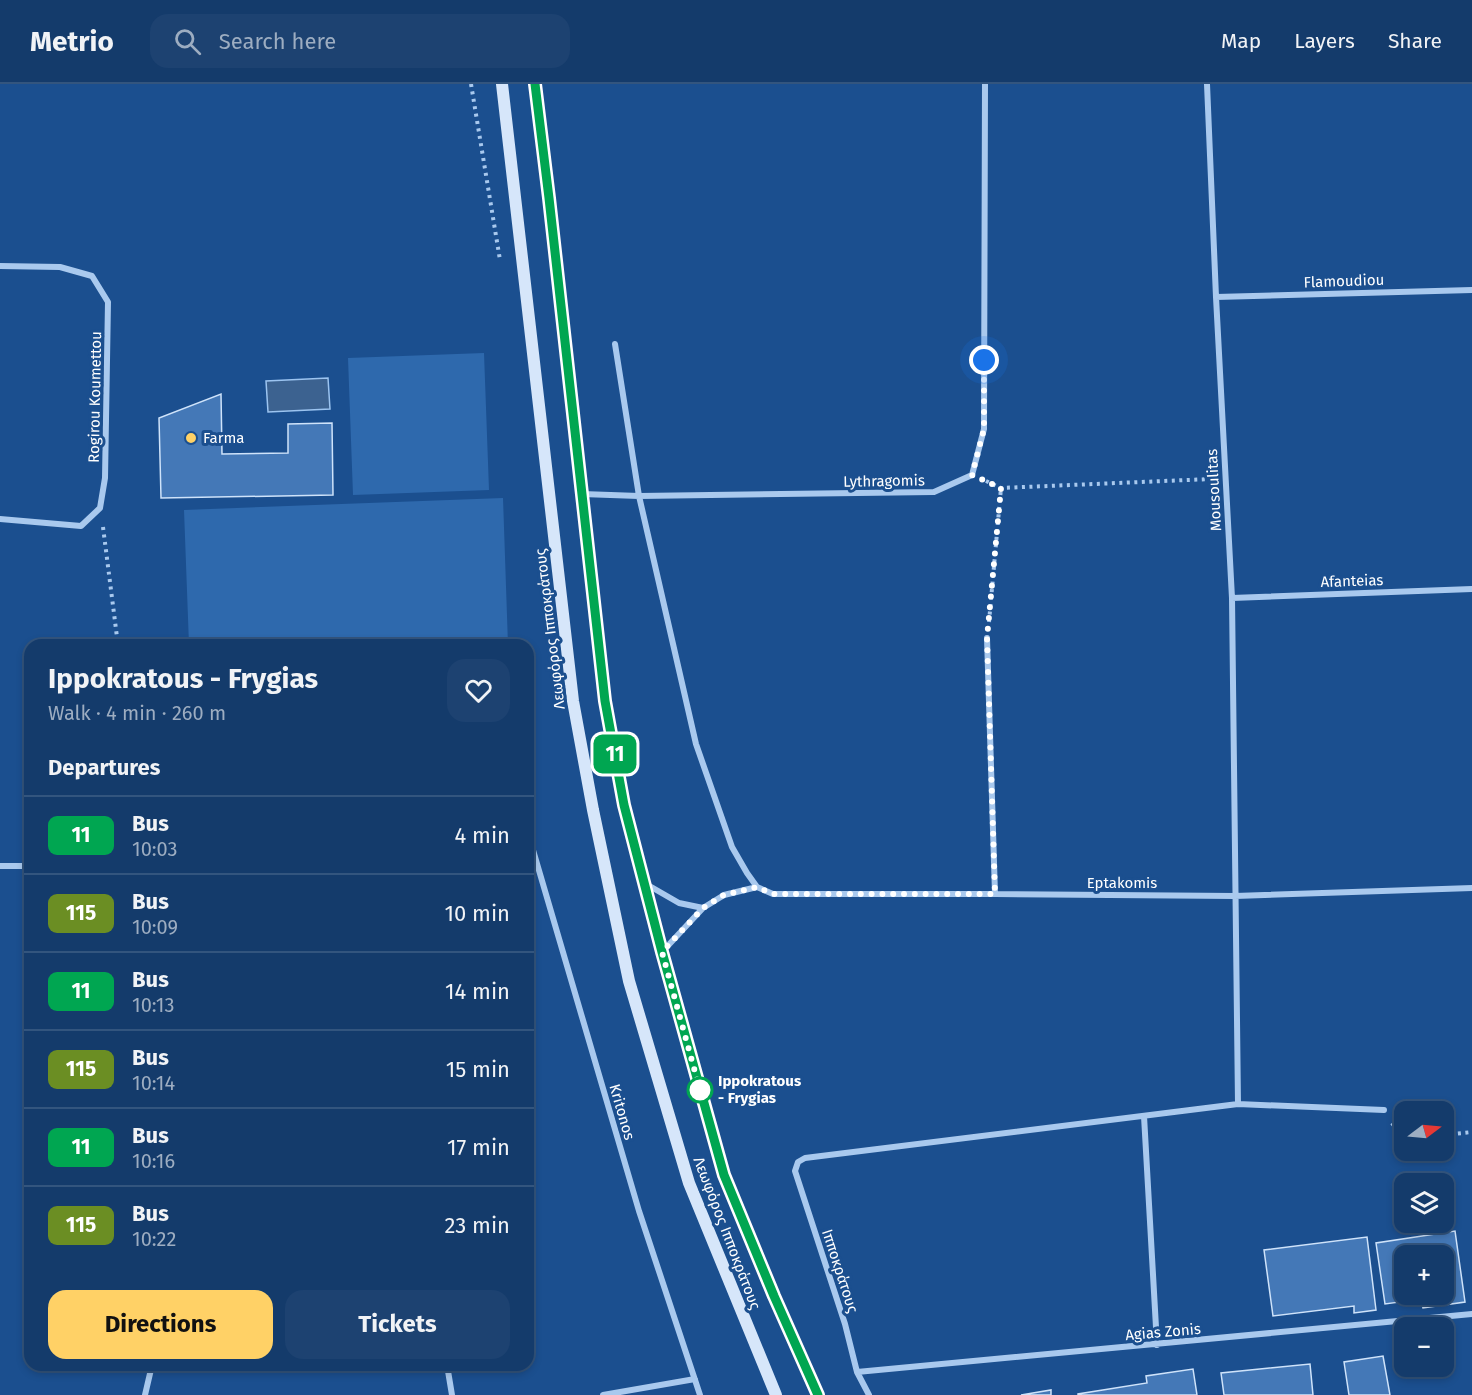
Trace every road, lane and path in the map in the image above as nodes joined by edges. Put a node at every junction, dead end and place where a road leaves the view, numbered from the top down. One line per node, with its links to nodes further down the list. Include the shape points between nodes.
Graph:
1 (502, 84): 45 (main road, Λεωφόρος Ιπποκράτους, via 573,701 593,810 629,981 689,1183)
2 (535, 84): 12 (main road, Λεωφόρος Ιπποκράτους)
3 (986, 84): 9 (street, via 984,429)
4 (1208, 84): 7 (street, Mousoulitas)
5 (0, 266): 14 (street, Rogirou Koumettou, via 60,267 92,276 108,302 105,478)
6 (1472, 290): 7 (street, Flamoudiou)
7 (1216, 297): 10 (street, Mousoulitas)
8 (615, 344): 13 (street)
9 (972, 475): 11 (path); 13 (street, Lythragomis, via 934,492)
10 (1226, 478): 11 (path); 17 (street, Mousoulitas)
11 (1001, 488): 18 (path)
12 (582, 494): 13 (street, Lythragomis); 23 (main road, Λεωφόρος Ιπποκράτους, via 605,701 624,805)
13 (639, 496): 24 (street, via 696,744 732,847)
14 (100, 508): 15 (street, via 81,526); 19 (path)
15 (0, 519)
16 (1472, 589): 17 (street, Afanteias)
17 (1232, 598): 27 (street, Mousoulitas)
18 (987, 638): 26 (street)
19 (116, 639)
20 (534, 853): 40 (street, Kritonos, via 639,1210)
21 (0, 866): 22 (street)
22 (24, 866)
23 (644, 883): 28 (street, via 679,903); 29 (main road, Λεωφόρος Ιπποκράτους)
24 (757, 887): 26 (street, Eptakomis, via 773,894); 28 (street, via 724,895)
25 (1472, 888): 27 (street, Eptakomis)
26 (995, 894): 27 (street, Eptakomis)
27 (1235, 896): 30 (street, Mousoulitas)
28 (703, 908): 29 (street)
29 (662, 952): 46 (main road, Λεωφόρος Ιπποκράτους, via 724,1175)
30 (1238, 1104): 31 (street); 32 (street)
31 (1384, 1110)
32 (1144, 1116): 36 (street); 39 (street, Ιπποκράτους, via 805,1158 798,1162 795,1171)
33 (1472, 1132): 34 (path)
34 (1454, 1134)
35 (1472, 1314): 36 (street, Agias Zonis)
36 (1157, 1345): 39 (street, Agias Zonis)
37 (151, 1371): 41 (street)
38 (448, 1371): 42 (street)
39 (857, 1372): 47 (street, Ιπποκράτους)
40 (695, 1378): 43 (street); 44 (street, Kritonos)
41 (145, 1395)
42 (452, 1395)
43 (603, 1395)
44 (700, 1395)
45 (776, 1395)
46 (818, 1395)
47 (868, 1395)

